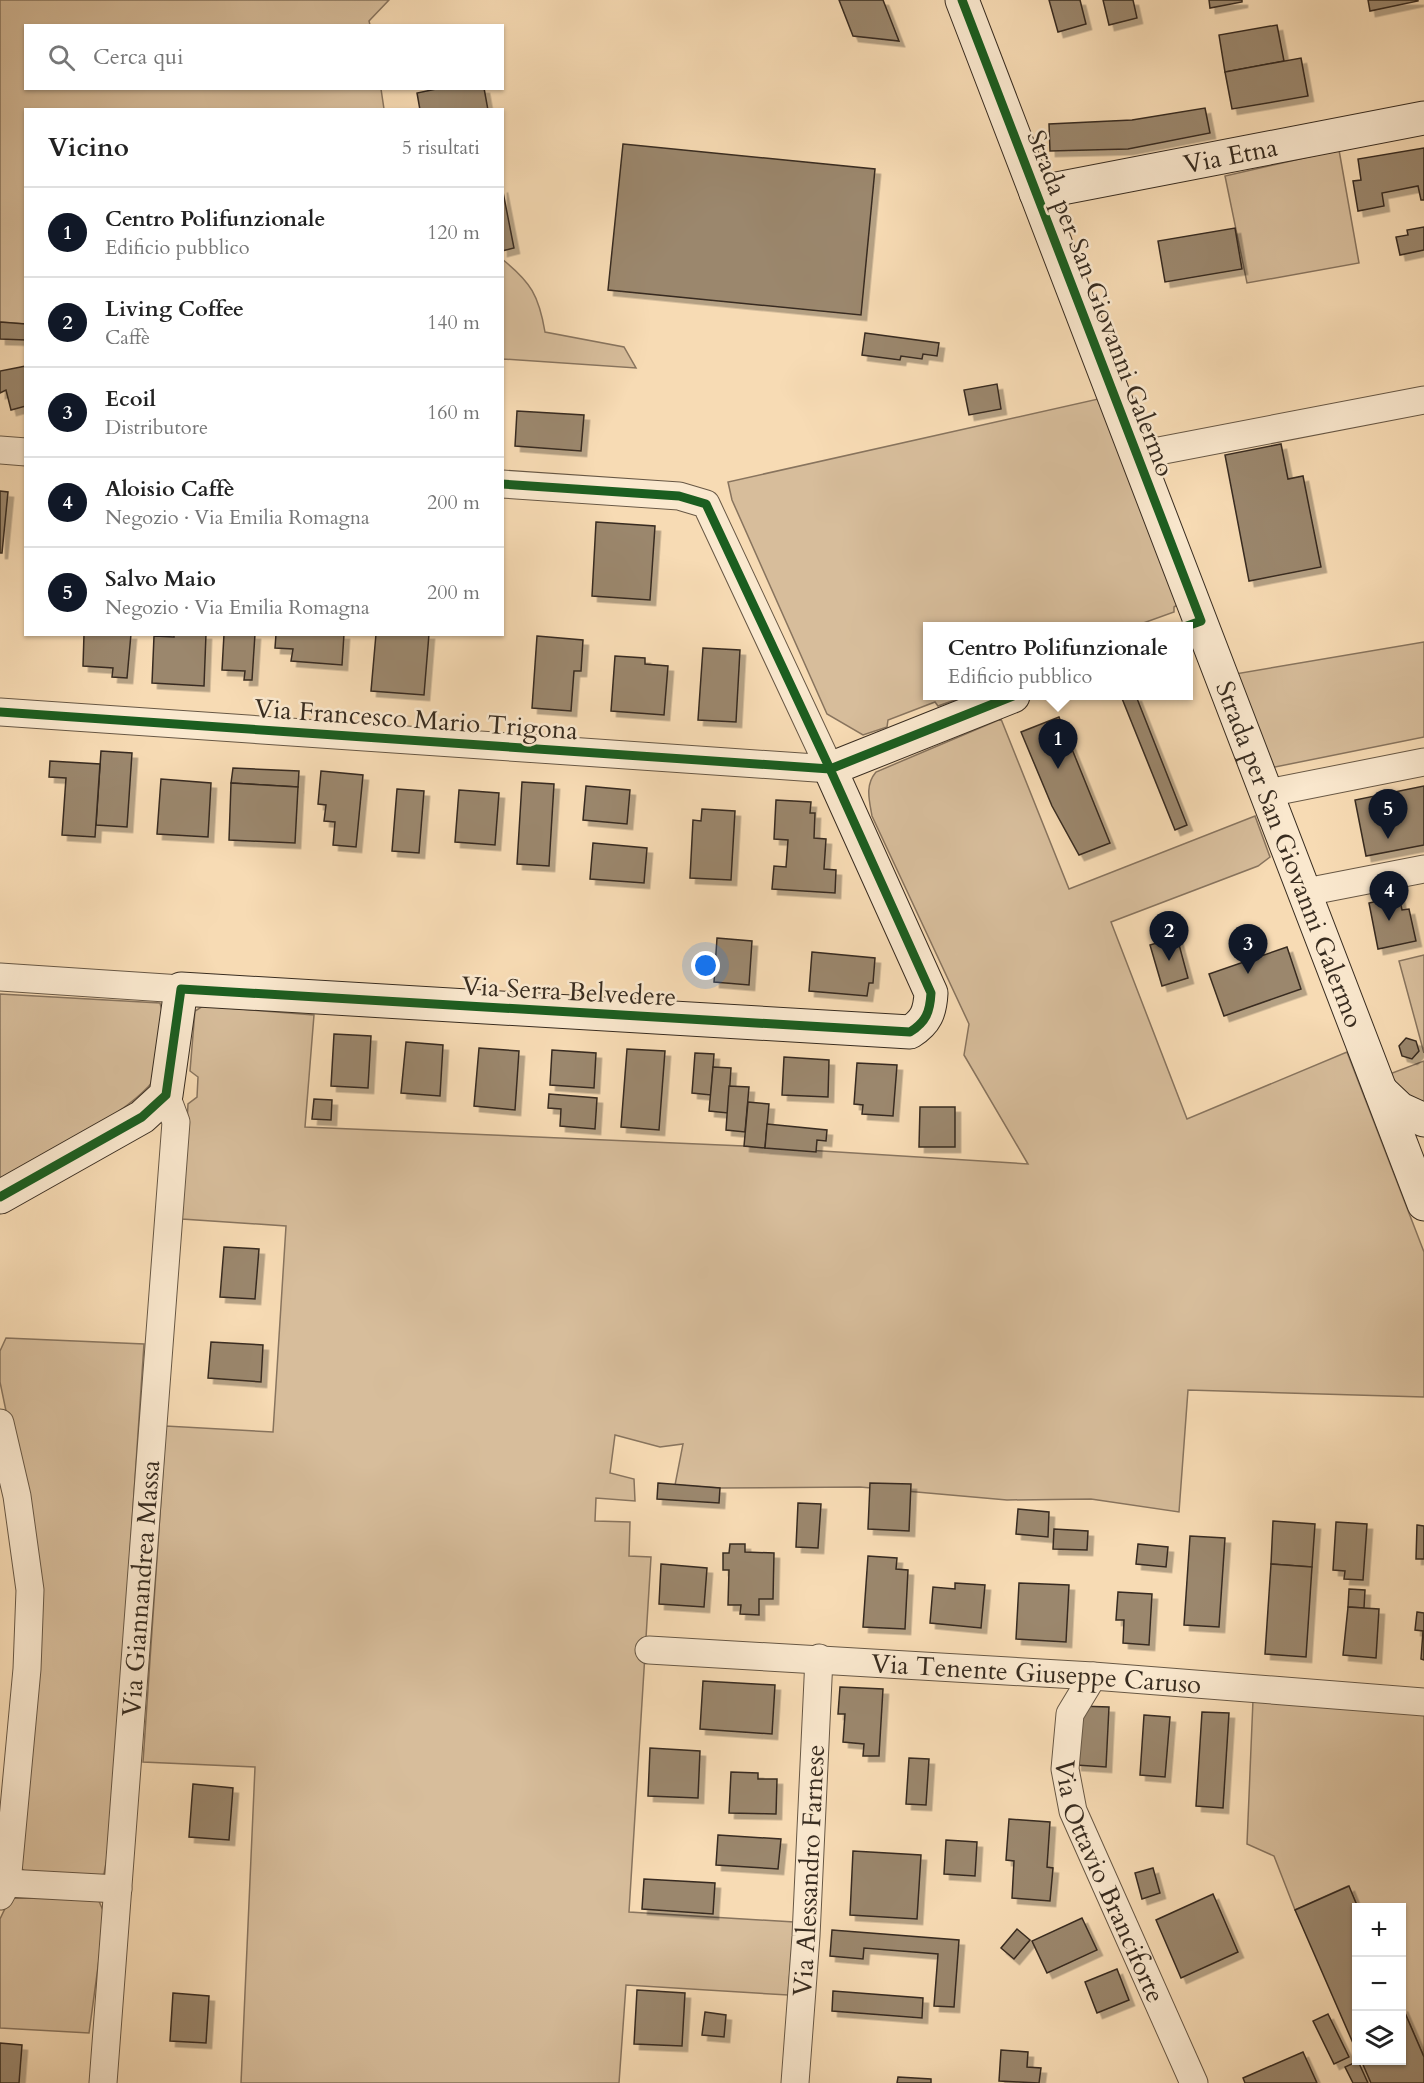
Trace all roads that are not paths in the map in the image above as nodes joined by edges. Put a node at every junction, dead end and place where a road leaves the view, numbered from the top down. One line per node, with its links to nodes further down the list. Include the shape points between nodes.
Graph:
1 (962, 0): 3 (street, Strada per San Giovanni Galermo)
2 (1424, 118): 3 (street, Via Etna)
3 (1036, 193): 7 (street, Strada per San Giovanni Galermo)
4 (1424, 400): 7 (street)
5 (0, 450): 6 (street)
6 (24, 452)
7 (1138, 455): 9 (street, Strada per San Giovanni Galermo)
8 (504, 484): 13 (street, via 680,496 706,504)
9 (1194, 624): 14 (street, Strada per San Giovanni Galermo)
10 (1004, 700): 13 (street)
11 (0, 712): 13 (street, Via Francesco Mario Trigona)
12 (1424, 762): 14 (street)
13 (830, 769): 18 (street, Via Serra Belvedere, via 931,993 930,1010 922,1024 910,1032)
14 (1268, 793): 16 (street, Strada per San Giovanni Galermo)
15 (1424, 869): 16 (street)
16 (1306, 892): 19 (street, Strada per San Giovanni Galermo)
17 (0, 977): 18 (street)
18 (181, 989): 20 (street)
19 (1381, 1091): 21 (street, via 1400,1108); 22 (street, Strada per San Giovanni Galermo)
20 (166, 1095): 23 (street, via 142,1117); 31 (street, Via Giannandrea Massa, via 176,1122)
21 (1424, 1120)
22 (1417, 1143): 24 (street, Strada per San Giovanni Galermo)
23 (0, 1197)
24 (1424, 1204)
25 (0, 1423): 30 (street, via 17,1496 30,1590 27,1669)
26 (649, 1650): 27 (street, Via Tenente Giuseppe Caruso)
27 (819, 1658): 28 (street, Via Tenente Giuseppe Caruso); 33 (street, Via Alessandro Farnese, via 807,1936)
28 (1093, 1676): 29 (street, Via Tenente Giuseppe Caruso); 34 (street, Via Ottavio Branciforte, via 1070,1714 1065,1769 1072,1811)
29 (1424, 1702)
30 (4, 1889): 31 (street)
31 (118, 1889): 32 (street, Via Giannandrea Massa)
32 (103, 2083)
33 (795, 2083)
34 (1194, 2083)

